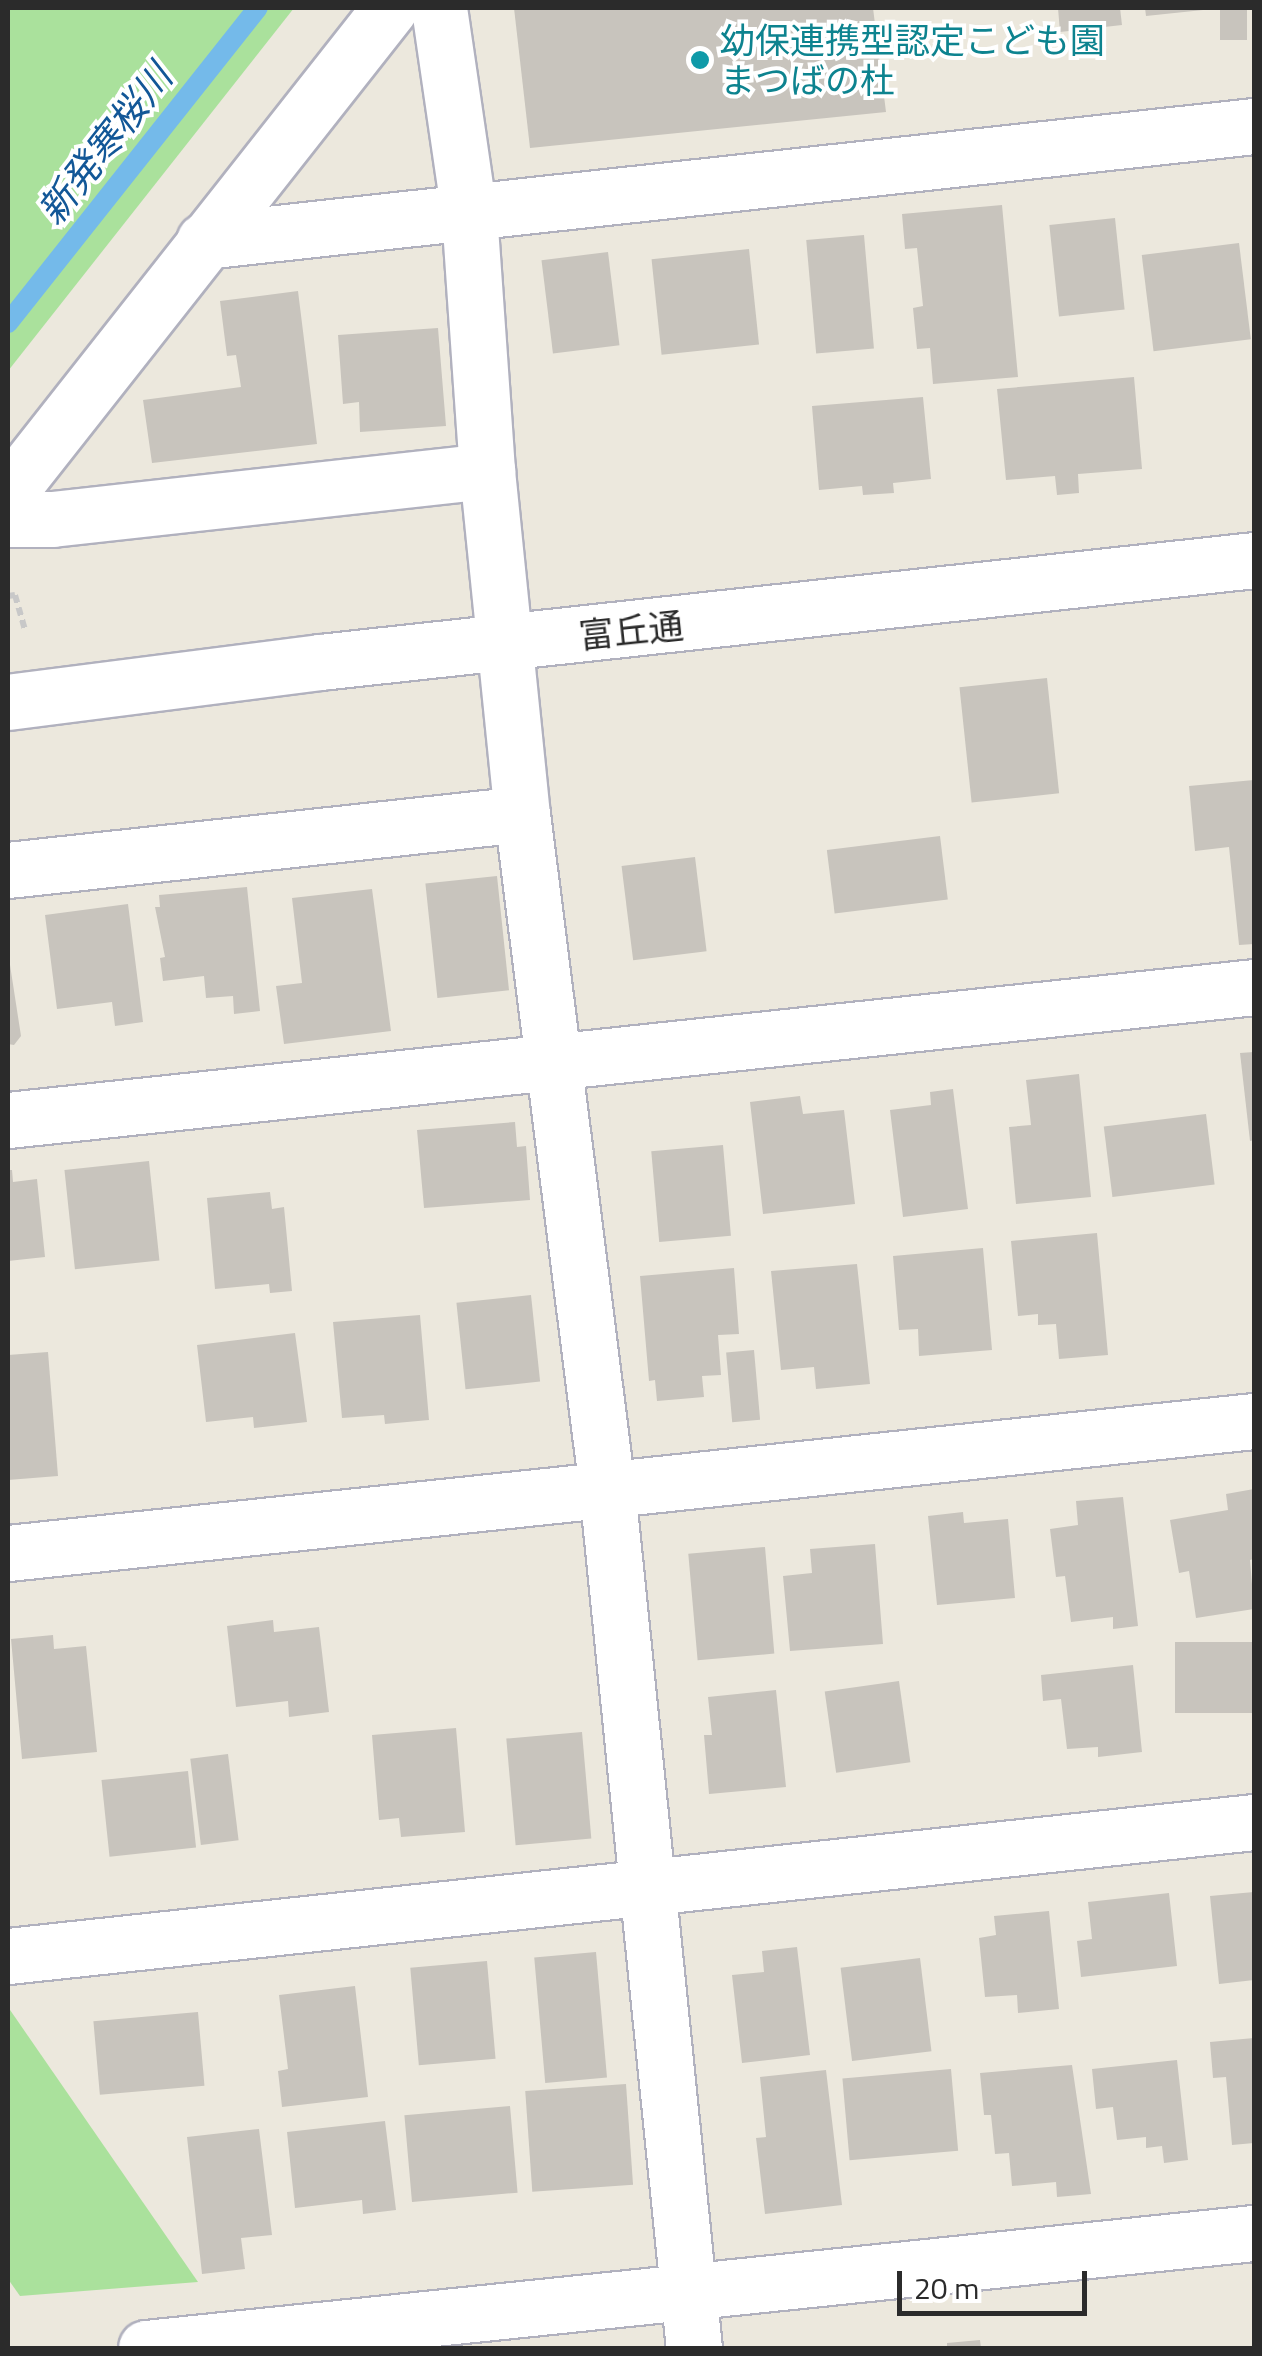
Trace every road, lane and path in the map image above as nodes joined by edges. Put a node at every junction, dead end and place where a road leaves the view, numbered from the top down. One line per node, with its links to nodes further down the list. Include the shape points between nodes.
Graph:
1 (390, 8): 5 (street)
2 (440, 8): 4 (street)
3 (1254, 126): 4 (street)
4 (469, 213): 5 (street); 6 (street)
5 (204, 240): 7 (street)
6 (487, 471): 8 (street, via 52,519); 12 (street)
7 (8, 492)
8 (8, 518)
9 (1254, 560): 12 (street, 富丘通)
10 (8, 596): 11 (path, via 15,595)
11 (24, 630)
12 (507, 644): 13 (street, 富丘通); 14 (street)
13 (8, 702)
14 (522, 814): 15 (street); 17 (street)
15 (8, 870)
16 (1254, 987): 17 (street)
17 (554, 1059): 18 (street); 20 (street)
18 (8, 1120)
19 (1254, 1421): 20 (street)
20 (607, 1489): 21 (street); 23 (street)
21 (8, 1553)
22 (1254, 1822): 23 (street)
23 (647, 1888): 24 (street); 26 (street)
24 (8, 1956)
25 (1254, 2233): 26 (street)
26 (686, 2292): 27 (street); 28 (street)
27 (146, 2348)
28 (694, 2348)

